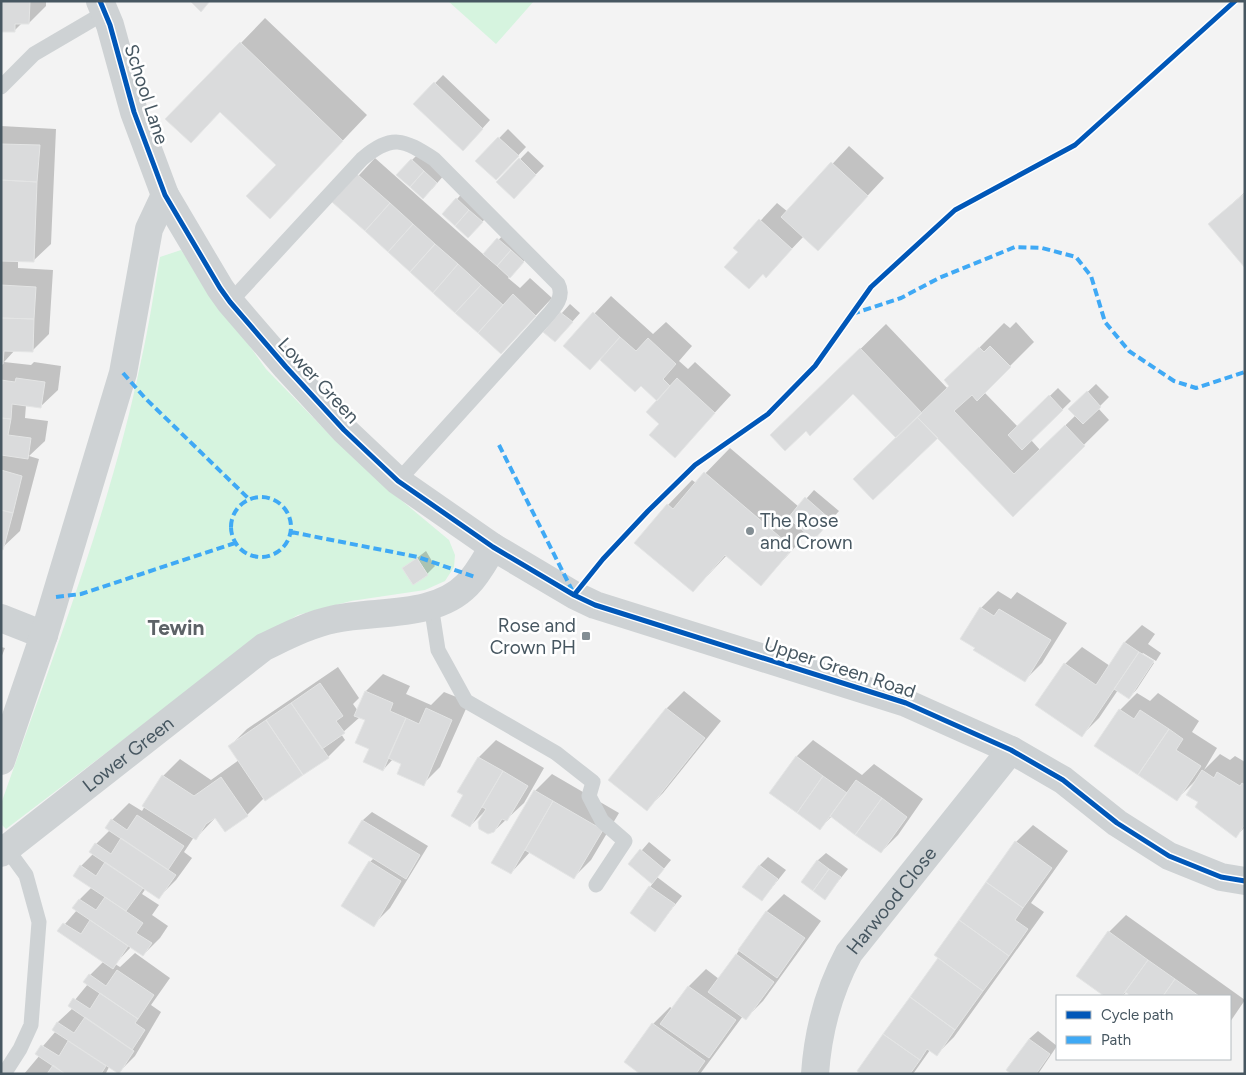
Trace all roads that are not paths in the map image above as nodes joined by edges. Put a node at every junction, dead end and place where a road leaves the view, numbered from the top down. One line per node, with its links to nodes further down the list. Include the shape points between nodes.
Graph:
1 (102, 7): 2 (lane, via 34,54); 3 (street, School Lane, via 134,112)
2 (1, 87)
3 (165, 195): 4 (street, Lower Green); 9 (street, via 149,228 123,373)
4 (230, 302): 5 (street, Lower Green, via 344,430); 5 (lane, via 362,159 378,146 397,141 413,145 434,159 558,284 561,298 541,323)
5 (398, 481): 6 (street, Lower Green)
6 (493, 547): 7 (street, Lower Green, via 466,587); 10 (street, Upper Green Road, via 595,605 906,703)
7 (430, 605): 12 (street, Lower Green, via 335,619 300,629 264,647); 14 (lane, via 438,650 466,701 556,753 593,782 590,796 602,821 624,840)
8 (1, 618): 9 (street)
9 (44, 635): 11 (street)
10 (1011, 750): 13 (street, Upper Green Road, via 1063,780 1117,823 1169,856 1221,876); 16 (street, Harwood Close, via 849,953 824,1011)
11 (1, 761)
12 (4, 851): 15 (lane, via 26,875 39,922 30,1025 20,1050)
13 (1245, 881)
14 (596, 885)
15 (4, 1074)
16 (815, 1074)

